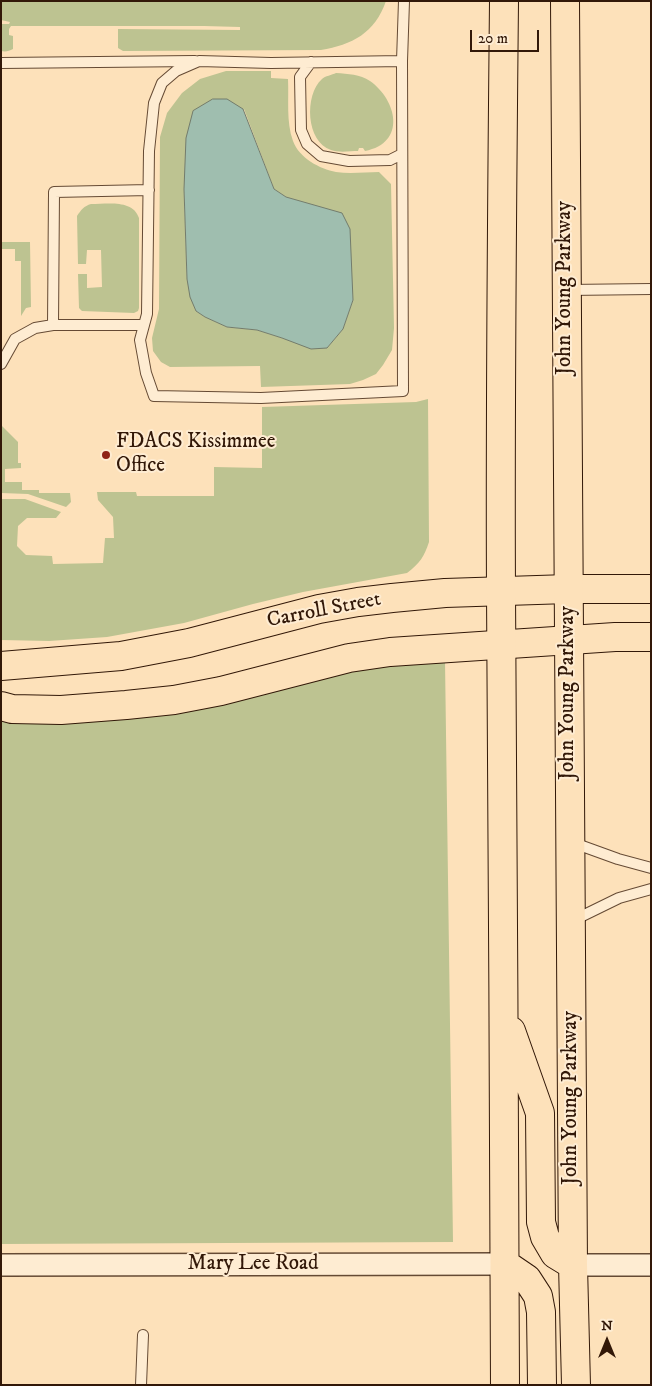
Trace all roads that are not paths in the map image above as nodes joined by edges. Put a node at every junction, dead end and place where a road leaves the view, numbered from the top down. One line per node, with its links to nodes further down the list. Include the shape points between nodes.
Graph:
1 (404, 1): 5 (lane)
2 (504, 1): 17 (main road)
3 (564, 1): 11 (main road, John Young Parkway)
4 (199, 60): 6 (lane); 7 (lane); 9 (lane, via 162,83 154,103)
5 (402, 60): 6 (lane); 8 (lane)
6 (312, 62): 8 (lane, via 300,77 301,130 308,144 320,156 349,161 390,160)
7 (1, 63)
8 (402, 154): 13 (lane, via 403,391 261,398 154,396 140,340)
9 (149, 190): 12 (lane, via 54,192); 13 (lane, via 147,314)
10 (651, 289): 11 (lane)
11 (566, 290): 15 (main road, John Young Parkway)
12 (53, 325): 13 (lane); 14 (lane, via 34,328 16,339)
13 (144, 325)
14 (1, 364)
15 (568, 589): 16 (main road, Carroll Street); 17 (main road, Carroll Street); 19 (main road, John Young Parkway)
16 (651, 589)
17 (501, 592): 20 (main road); 21 (main road, Carroll Street, via 445,593 358,602 121,656)
18 (651, 636): 19 (main road)
19 (568, 640): 20 (main road); 23 (main road, John Young Parkway)
20 (501, 644): 22 (main road, via 349,658 174,700 61,710); 27 (main road)
21 (1, 666)
22 (1, 706)
23 (570, 841): 24 (lane); 26 (main road, John Young Parkway)
24 (651, 868)
25 (651, 890): 26 (lane, via 619,898)
26 (571, 921): 30 (main road, John Young Parkway)
27 (503, 1011): 28 (main road); 30 (main road, via 540,1113 540,1222 544,1237 555,1254)
28 (505, 1264): 29 (street, Mary Lee Road); 34 (main road); 35 (main road, via 528,1279 538,1296)
29 (1, 1265)
30 (573, 1265): 31 (street); 36 (main road, John Young Parkway)
31 (651, 1265)
32 (143, 1335): 33 (lane)
33 (141, 1385)
34 (505, 1385)
35 (542, 1385)
36 (576, 1385)

